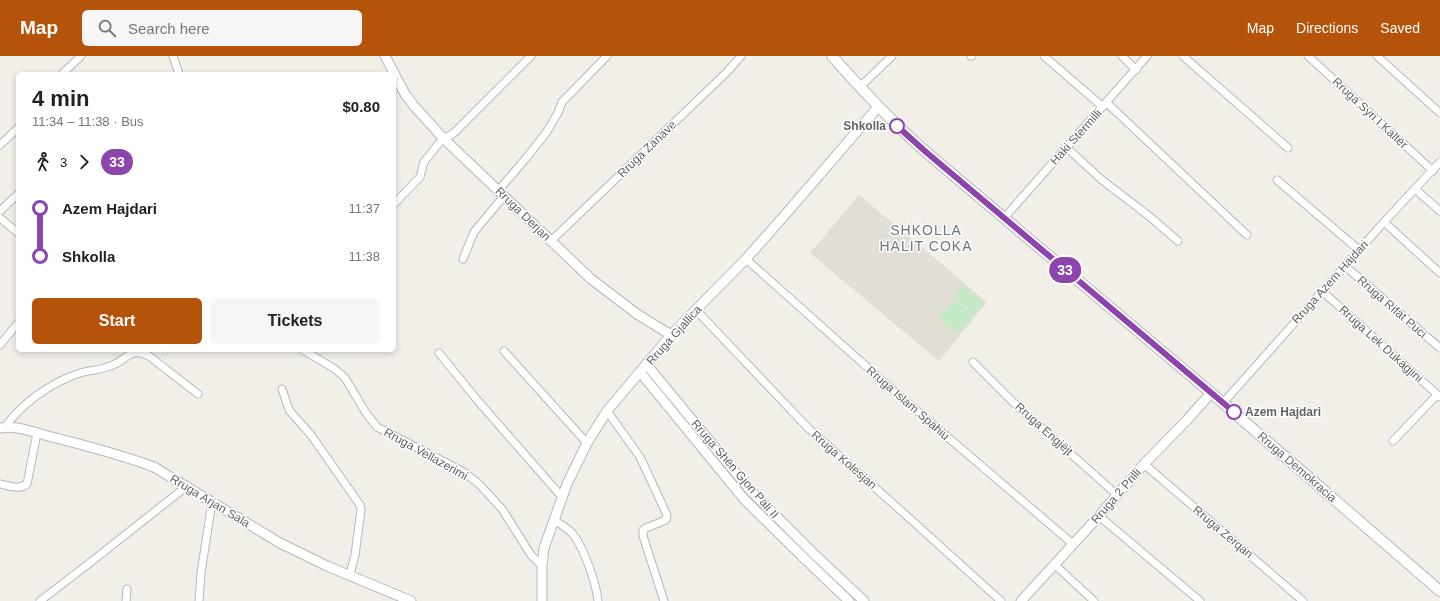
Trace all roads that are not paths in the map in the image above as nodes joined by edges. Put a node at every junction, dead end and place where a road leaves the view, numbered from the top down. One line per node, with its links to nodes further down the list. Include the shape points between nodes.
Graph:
1 (81, 56): 16 (street)
2 (173, 56): 17 (street)
3 (385, 56): 18 (street, Rruga Derjan)
4 (531, 56): 25 (street, via 455,132)
5 (607, 56): 33 (street, via 562,102 546,133)
6 (741, 56): 43 (street, Rruga Zanave)
7 (832, 56): 20 (main road, Rruga Demokracia)
8 (892, 56): 20 (street)
9 (1044, 56): 21 (street)
10 (1122, 56): 15 (street)
11 (1147, 56): 15 (street, Haki Stermilli)
12 (1183, 56): 28 (street)
13 (1308, 56): 30 (street, Rruga Syri I Kaltër)
14 (1377, 56): 23 (street)
15 (1136, 70): 21 (street, Haki Stermilli)
16 (64, 72)
17 (177, 72)
18 (392, 72)
19 (396, 82): 25 (street, Rruga Derjan)
20 (860, 87): 22 (main road, Rruga Demokracia)
21 (1105, 105): 27 (street, Haki Stermilli); 42 (street)
22 (878, 107): 39 (main road, Rruga Demokracia, via 926,152); 47 (street, Rruga Gjallica)
23 (1440, 113)
24 (16, 130): 26 (street)
25 (444, 139): 33 (street, Rruga Derjan); 35 (street, via 424,162 420,177)
26 (0, 145)
27 (1067, 148): 39 (street, Haki Stermilli); 44 (street, via 1102,180)
28 (1288, 148)
29 (1440, 162): 30 (street, Rruga Azem Hajdari)
30 (1433, 171): 32 (street, Rruga Azem Hajdari)
31 (1278, 180): 45 (street)
32 (1415, 189): 37 (street); 40 (street, Rruga Azem Hajdari)
33 (501, 194): 43 (street, Rruga Derjan); 46 (street, via 474,232)
34 (16, 196): 36 (street)
35 (396, 202)
36 (0, 211)
37 (1440, 211)
38 (0, 218): 41 (street)
39 (1004, 218): 63 (main road, Rruga Demokracia)
40 (1384, 222): 45 (street, Rruga Azem Hajdari); 49 (street)
41 (16, 232)
42 (1247, 235)
43 (551, 241): 53 (street, Rruga Derjan, via 591,279 637,314)
44 (1178, 241)
45 (1359, 250): 48 (street, Rruga Azem Hajdari)
46 (463, 259)
47 (746, 259): 51 (street, Rruga Gjallica); 80 (street, Rruga Islam Spahiu, via 896,393)
48 (1345, 266): 50 (street, Rruga Azem Hajdari); 55 (street, Rruga Rifat Puci)
49 (1440, 273)
50 (1322, 291): 65 (street, Rruga Lek Dukagjini); 66 (street, Rruga Azem Hajdari)
51 (696, 310): 53 (street, Rruga Gjallica); 95 (street, Rruga Kolesjan, via 808,428)
52 (16, 325): 54 (street)
53 (671, 335): 60 (street, Rruga Gjallica)
54 (0, 345)
55 (1440, 348)
56 (504, 351): 71 (street)
57 (306, 352): 82 (street, Rruga Vellazerimi, via 345,378 377,427 465,473 479,484 502,509 531,555)
58 (439, 353): 76 (street)
59 (973, 362): 75 (street, Rruga Engjëjt, via 1015,404)
60 (646, 364): 61 (street, Rruga Gjallica); 94 (street, Rruga Shën Gjon Pali II, via 750,490)
61 (640, 372): 67 (street, Rruga Gjallica); 93 (street, Rruga Shën Gjon Pali II, via 744,499)
62 (282, 389): 83 (street, via 289,410 311,435 360,505 355,555)
63 (1211, 392): 66 (main road, Rruga Demokracia); 72 (street, Rruga 2 Prilli)
64 (198, 394): 68 (street, via 149,356 137,352 112,366 77,374 58,383 23,406)
65 (1439, 396): 70 (street)
66 (1223, 403): 85 (main road, Rruga Demokracia)
67 (607, 411): 71 (street, Rruga Gjallica); 92 (street, via 640,457 667,515 666,520 643,530)
68 (3, 428): 69 (street, Rruga Arjan Sala)
69 (37, 433): 73 (street, via 27,484 19,487); 74 (street, Rruga Arjan Sala, via 154,467)
70 (1393, 441)
71 (587, 443): 76 (street, Rruga Gjallica)
72 (1144, 464): 75 (street, Rruga 2 Prilli); 99 (street, Rruga Zerqan)
73 (0, 484)
74 (187, 486): 77 (street, Rruga Arjan Sala); 86 (street)
75 (1116, 494): 78 (street, Rruga 2 Prilli)
76 (562, 497): 79 (street, Rruga Gjallica)
77 (212, 502): 83 (street, Rruga Arjan Sala, via 280,543); 88 (street)
78 (1099, 516): 80 (street, Rruga 2 Prilli); 98 (street)
79 (554, 520): 82 (street, Rruga Gjallica, via 544,548); 91 (street, via 571,532 581,548 592,575)
80 (1073, 544): 81 (street, Rruga 2 Prilli)
81 (1054, 564): 96 (street, Rruga 2 Prilli); 97 (street)
82 (542, 566): 90 (street, Rruga Gjallica)
83 (350, 574): 89 (street, Rruga Arjan Sala)
84 (127, 589): 87 (street)
85 (1440, 591)
86 (40, 601)
87 (126, 601)
88 (199, 601)
89 (412, 601)
90 (542, 601)
91 (598, 601)
92 (664, 601)
93 (849, 601)
94 (864, 601)
95 (1001, 601)
96 (1021, 601)
97 (1094, 601)
98 (1200, 601)
99 (1303, 601)

